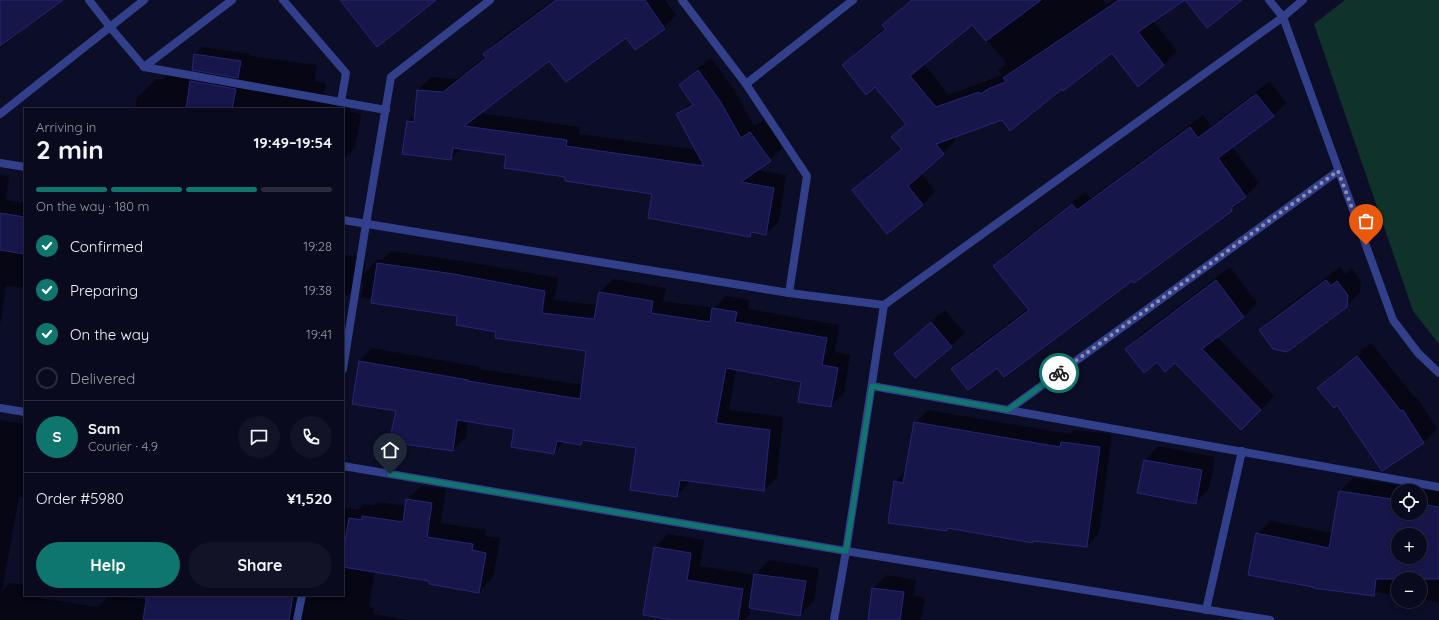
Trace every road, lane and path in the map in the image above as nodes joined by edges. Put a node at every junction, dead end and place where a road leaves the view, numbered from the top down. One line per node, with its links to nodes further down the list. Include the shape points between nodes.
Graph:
1 (90, 0): 11 (street)
2 (144, 0): 11 (street)
3 (232, 0): 12 (street)
4 (283, 0): 14 (street, via 346,73)
5 (490, 0): 15 (street, via 391,77)
6 (682, 0): 13 (street)
7 (853, 0): 13 (street)
8 (1270, 0): 10 (street)
9 (1303, 0): 10 (street)
10 (1282, 17): 19 (street); 23 (street)
11 (110, 27): 12 (street); 16 (street)
12 (144, 67): 14 (street)
13 (746, 84): 22 (street, via 807,176)
14 (342, 102): 15 (street)
15 (386, 110): 21 (street)
16 (0, 114)
17 (0, 163): 18 (street)
18 (24, 167)
19 (1338, 171): 25 (street, via 1393,320 1418,353); 28 (street)
20 (344, 220): 21 (street)
21 (366, 224): 22 (street); 24 (street)
22 (789, 293): 23 (street)
23 (884, 304): 26 (street)
24 (344, 363)
25 (1439, 373)
26 (872, 386): 28 (street); 33 (street)
27 (0, 408): 29 (street)
28 (1008, 410): 30 (street)
29 (24, 412)
30 (1242, 451): 32 (street); 35 (street)
31 (344, 466): 33 (street)
32 (1439, 487)
33 (846, 551): 35 (street); 37 (street)
34 (302, 596): 36 (street)
35 (1206, 610): 38 (street)
36 (297, 620)
37 (834, 620)
38 (1268, 620)

